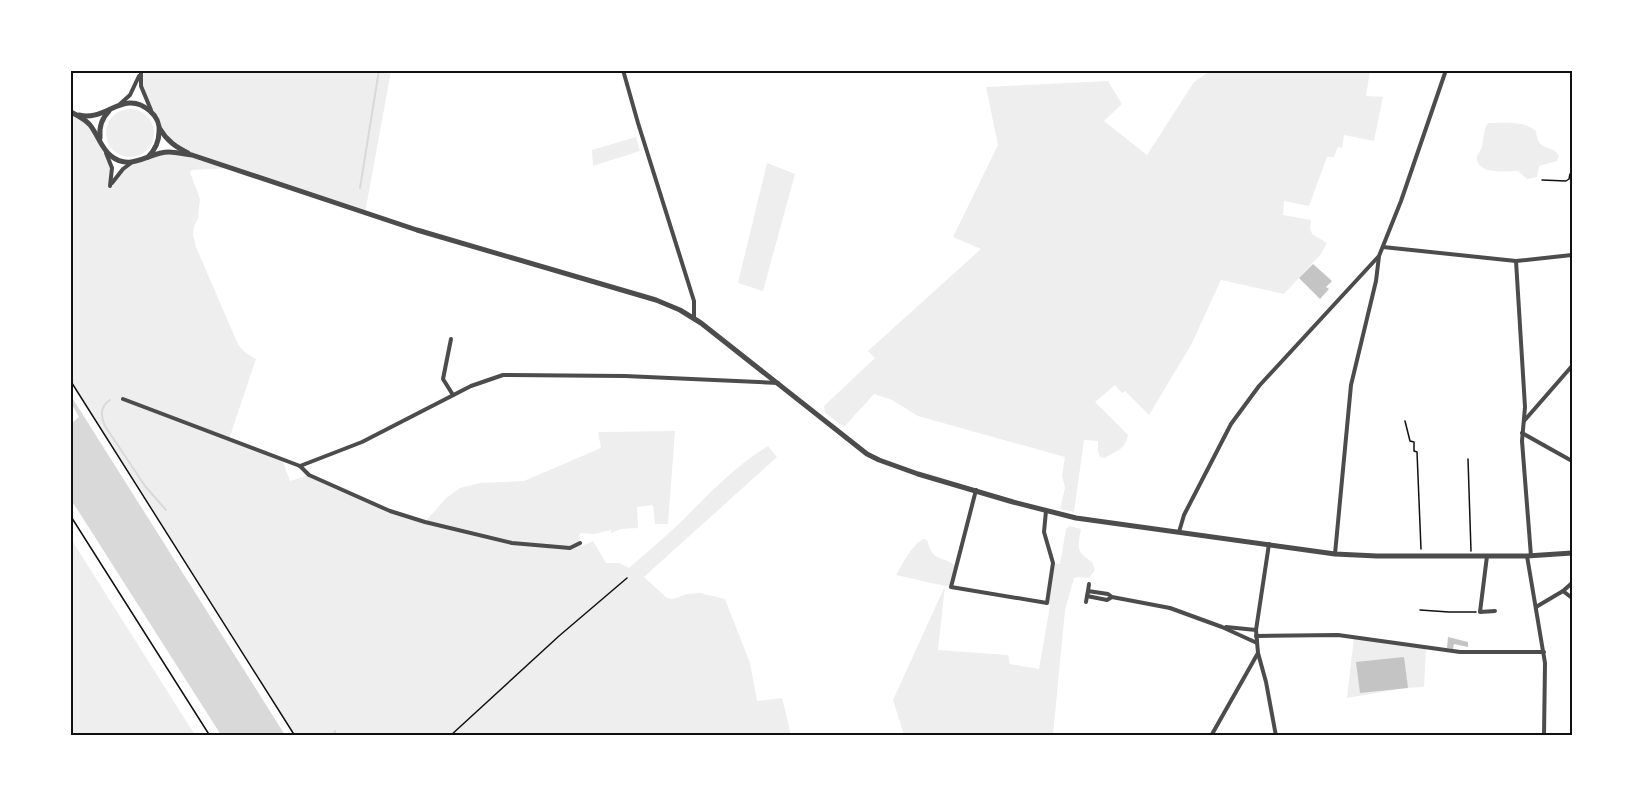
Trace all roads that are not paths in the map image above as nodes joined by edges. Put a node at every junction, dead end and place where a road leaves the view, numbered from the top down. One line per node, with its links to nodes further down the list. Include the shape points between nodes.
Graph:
1 (623, 70): 18 (street, via 694,301)
2 (1446, 70): 14 (street)
3 (141, 71): 4 (street); 7 (street, via 141,86)
4 (119, 105): 5 (street); 7 (street, via 136,103)
5 (112, 108): 6 (street, via 87,117); 9 (street, via 102,121)
6 (71, 112): 9 (street, via 91,126)
7 (153, 114): 8 (street)
8 (160, 129): 11 (street, via 165,138); 12 (street, via 158,142)
9 (101, 143): 10 (street)
10 (104, 149): 13 (street, via 112,157); 13 (street, via 112,168 110,186)
11 (192, 155): 12 (street, via 168,152); 18 (street, via 406,226 656,300)
12 (147, 158): 13 (street)
13 (131, 163)
14 (1383, 247): 16 (street); 17 (street)
15 (1572, 255): 17 (street)
16 (1379, 256): 30 (street, via 1239,411 1184,515); 34 (street, via 1351,385)
17 (1516, 261): 24 (street)
18 (694, 318): 21 (street)
19 (451, 339): 22 (street, via 443,379)
20 (1572, 366): 24 (street)
21 (779, 383): 22 (street, via 512,374); 28 (street, via 867,454)
22 (453, 395): 27 (street, via 362,442)
23 (123, 399): 27 (street)
24 (1523, 421): 25 (street)
25 (1522, 433): 26 (street); 36 (street)
26 (1572, 461)
27 (300, 466): 31 (street, via 309,475 425,522 512,543 570,548)
28 (975, 490): 29 (street); 29 (street, via 951,587 1047,603 1053,563 1044,532)
29 (1046, 511): 30 (street)
30 (1179, 532): 32 (street)
31 (580, 543)
32 (1269, 544): 34 (street); 46 (street)
33 (1572, 553): 36 (street)
34 (1335, 554): 35 (street)
35 (1487, 556): 36 (street); 44 (street, via 1480,612)
36 (1529, 556): 43 (street)
37 (1572, 583): 39 (street)
38 (1089, 584): 40 (street)
39 (1563, 591): 41 (street); 43 (street)
40 (1088, 593): 42 (street); 45 (street, via 1170,608)
41 (1572, 598)
42 (1086, 602)
43 (1536, 607): 49 (street)
44 (1495, 611)
45 (1222, 627): 46 (street); 48 (street)
46 (1256, 630): 47 (street)
47 (1256, 636): 48 (street); 49 (street, via 1338,635 1460,652)
48 (1257, 643): 50 (street)
49 (1544, 652): 53 (street)
50 (1258, 653): 51 (street); 52 (street)
51 (1211, 735)
52 (1276, 735)
53 (1544, 735)

